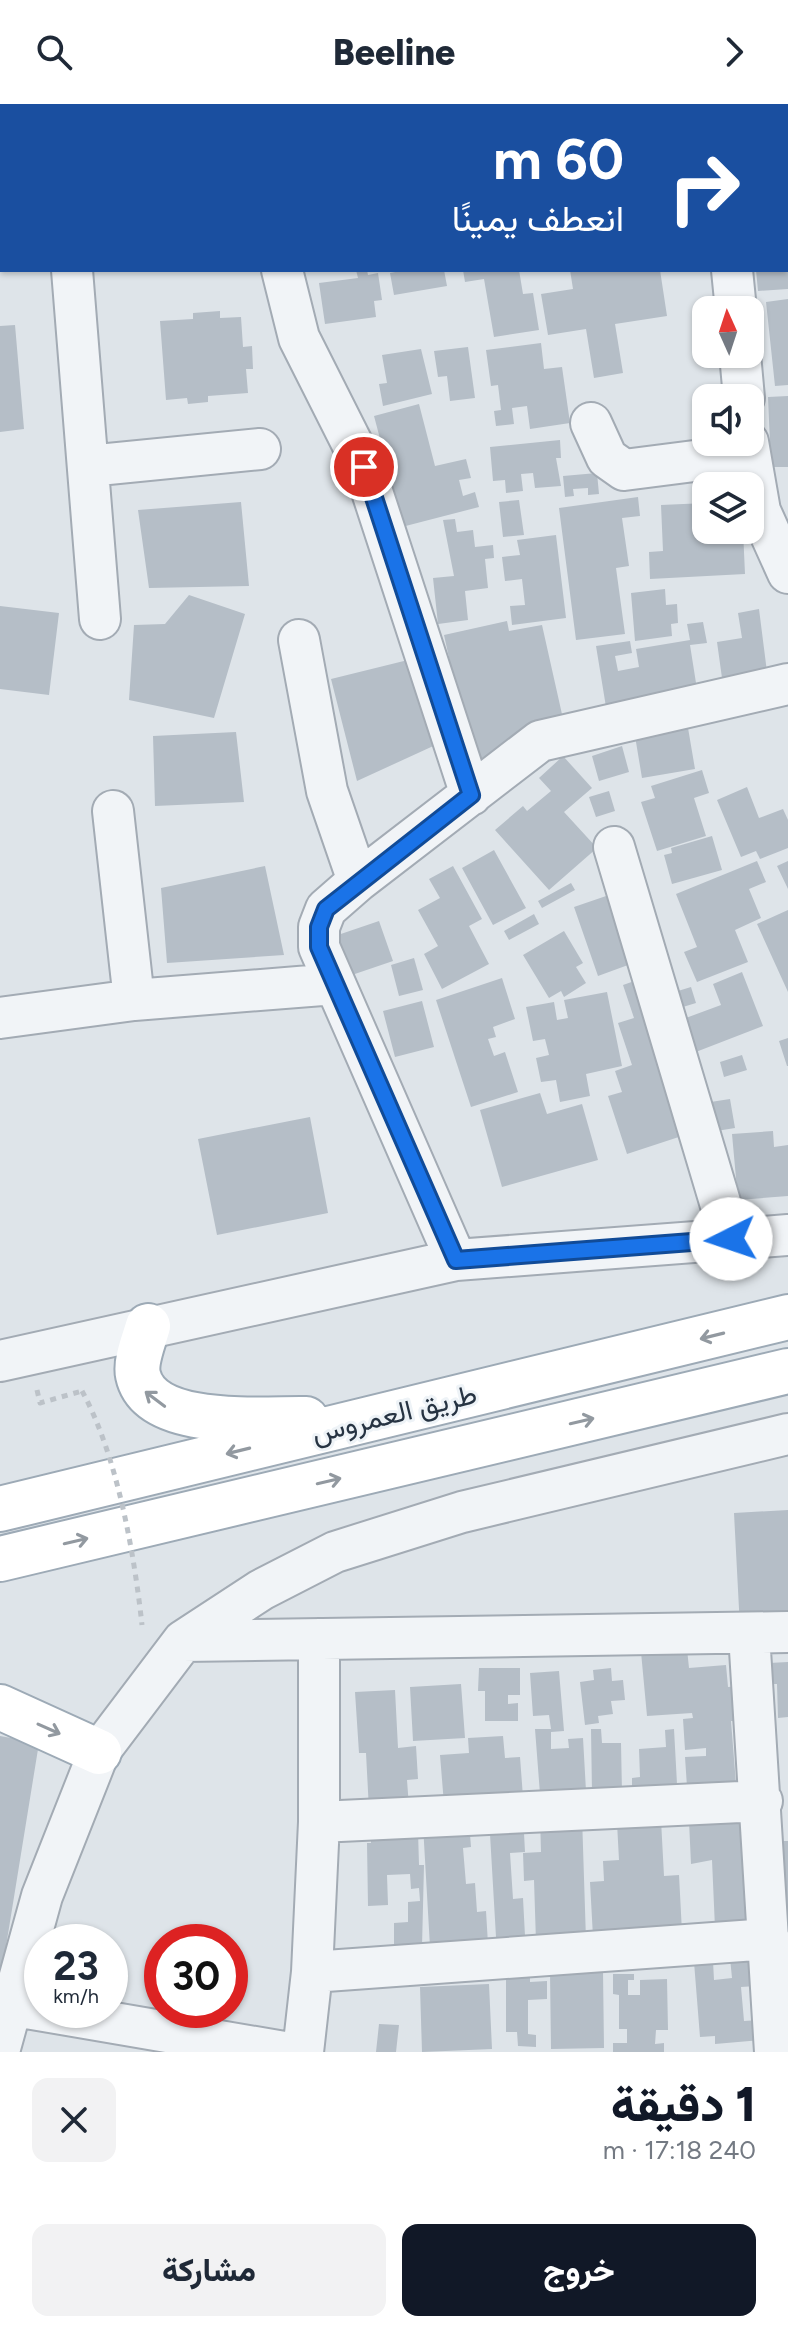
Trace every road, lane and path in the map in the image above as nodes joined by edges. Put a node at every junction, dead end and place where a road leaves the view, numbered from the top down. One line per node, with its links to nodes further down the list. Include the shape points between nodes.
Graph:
1 (72, 272): 9 (street)
2 (282, 272): 14 (street, via 299,338 364,467)
3 (732, 272): 4 (street)
4 (735, 296)
5 (591, 423): 7 (street, via 607,458 624,470)
6 (260, 449): 9 (street)
7 (703, 456)
8 (750, 456): 10 (street, via 760,511)
9 (88, 466): 11 (street)
10 (788, 573)
11 (100, 619)
12 (299, 640): 17 (street, via 327,791)
13 (788, 684): 14 (street, via 540,741)
14 (471, 795): 17 (street)
15 (113, 811): 19 (street)
16 (614, 847): 22 (street)
17 (358, 881): 18 (street, via 326,909 319,927 319,947)
18 (335, 984): 19 (street); 23 (street)
19 (134, 1000): 20 (street)
20 (0, 1018)
21 (788, 1235): 22 (street)
22 (731, 1239): 23 (street)
23 (456, 1260): 25 (street)
24 (788, 1317): 29 (main road, طريق العمروس, one-way to 29)
25 (148, 1326): 26 (street); 29 (main road, one-way to 25, via 196,1416 161,1406 144,1391 137,1371)
26 (0, 1361)
27 (788, 1371): 32 (main road, طريق العمروس, one-way to 27)
28 (82, 1391): 33 (path, bridge, via 98,1419 131,1548)
29 (368, 1420): 31 (main road, طريق العمروس, one-way to 31)
30 (788, 1434): 37 (street, via 462,1512 335,1552 261,1590)
31 (0, 1509)
32 (0, 1559)
33 (142, 1625)
34 (788, 1632): 35 (street)
35 (749, 1634): 36 (street); 40 (street)
36 (319, 1639): 37 (street); 41 (street)
37 (183, 1641): 39 (street)
38 (0, 1707): 39 (main road, one-way to 39)
39 (99, 1752): 44 (street, via 42,1896)
40 (762, 1801): 41 (street); 42 (street)
41 (319, 1822): 43 (street)
42 (769, 1939): 43 (street); 48 (street)
43 (312, 1972): 47 (street)
44 (9, 2005): 45 (street); 46 (street)
45 (0, 2048)
46 (284, 2052)
47 (303, 2052)
48 (775, 2052)

